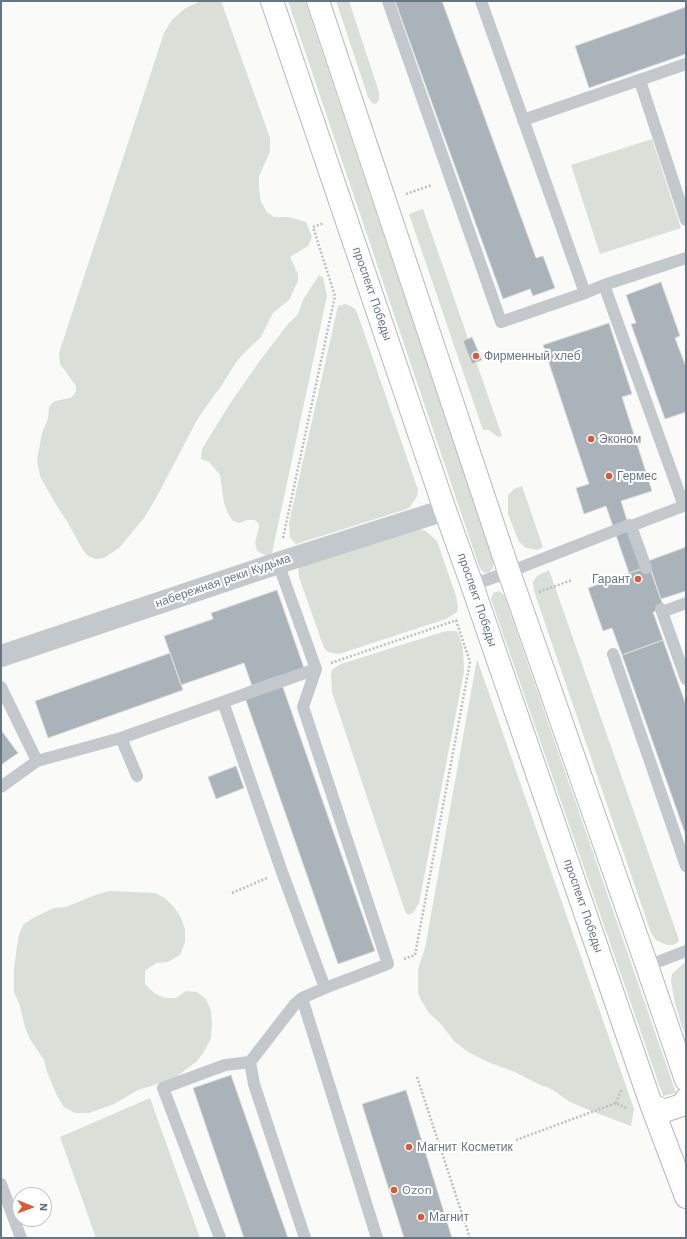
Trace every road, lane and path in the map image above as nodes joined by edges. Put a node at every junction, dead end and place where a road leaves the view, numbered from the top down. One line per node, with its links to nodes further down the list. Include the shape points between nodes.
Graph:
1 (272, 1): 16 (main road, проспект Победы)
2 (318, 1): 20 (main road)
3 (388, 1): 14 (lane, via 501,322)
4 (481, 1): 7 (lane)
5 (686, 64): 6 (lane)
6 (640, 81): 7 (lane); 10 (lane)
7 (523, 120): 14 (lane)
8 (432, 185): 9 (path)
9 (402, 196)
10 (686, 220)
11 (325, 222): 18 (path, via 313,227 335,296)
12 (686, 258): 13 (lane)
13 (604, 286): 14 (lane); 15 (lane)
14 (585, 293)
15 (685, 505): 17 (lane)
16 (445, 510): 18 (street, набережная реки Кудьма); 22 (main road, проспект Победы)
17 (631, 526): 19 (lane); 20 (lane)
18 (278, 563): 28 (street, набережная реки Кудьма); 29 (lane)
19 (646, 568)
20 (509, 572): 22 (lane); 42 (main road)
21 (572, 580): 23 (path)
22 (472, 585): 50 (main road, проспект Победы)
23 (538, 592)
24 (686, 603): 30 (lane, via 661,611)
25 (462, 618): 26 (path)
26 (456, 620): 29 (path); 41 (path, via 470,662 415,955)
27 (613, 654): 37 (lane)
28 (1, 656)
29 (316, 669): 32 (lane); 41 (lane, via 303,707)
30 (686, 678)
31 (1, 688): 34 (lane)
32 (223, 702): 33 (lane); 38 (lane)
33 (121, 738): 34 (lane); 35 (lane)
34 (37, 761): 36 (lane)
35 (137, 776)
36 (1, 787)
37 (686, 866)
38 (282, 872): 39 (path); 43 (lane)
39 (232, 893)
40 (686, 951): 42 (lane)
41 (388, 964): 43 (lane)
42 (648, 966): 47 (main road)
43 (325, 988): 44 (lane)
44 (302, 998): 45 (lane); 57 (lane)
45 (250, 1062): 55 (lane, via 225,1065 163,1088); 56 (lane, via 254,1084)
46 (417, 1077): 58 (path)
47 (686, 1080)
48 (686, 1099): 50 (main road, via 682,1106 664,1111)
49 (616, 1103): 51 (path)
50 (651, 1104): 53 (main road, проспект Победы)
51 (516, 1140)
52 (1, 1184): 54 (lane)
53 (686, 1198)
54 (21, 1238)
55 (220, 1238)
56 (305, 1238)
57 (377, 1238)
58 (470, 1238)

